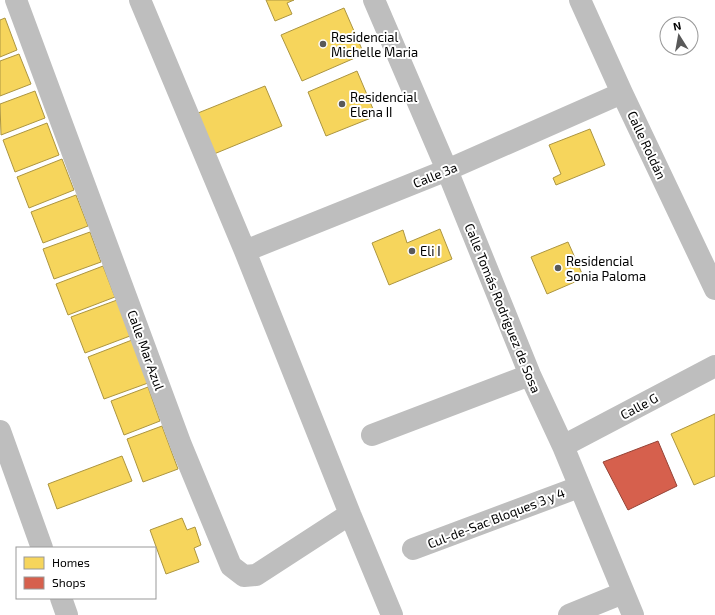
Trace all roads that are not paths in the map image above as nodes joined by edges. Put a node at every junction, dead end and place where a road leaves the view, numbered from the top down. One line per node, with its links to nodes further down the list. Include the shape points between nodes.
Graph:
1 (16, 0): 15 (street, Calle Mar Azul, via 181,445 231,566 244,576 256,575)
2 (140, 0): 7 (street)
3 (374, 0): 6 (street, Calle Tomás Rodríguez de Sosa)
4 (580, 0): 5 (street, Calle Roldán)
5 (622, 93): 6 (street, Calle 3a); 8 (street, Calle Roldán)
6 (447, 170): 7 (street, Calle 3a); 10 (street, Calle Tomás Rodríguez de Sosa)
7 (245, 251): 15 (street)
8 (715, 288)
9 (715, 366): 13 (street, Calle G)
10 (530, 375): 12 (street); 13 (street, Calle Tomás Rodríguez de Sosa)
11 (0, 431): 16 (street)
12 (372, 435)
13 (563, 446): 14 (street, Calle Tomás Rodríguez de Sosa)
14 (579, 487): 17 (street, Cul-de-Sac Bloques 3 y 4); 18 (street, Calle Tomás Rodríguez de Sosa)
15 (350, 514): 21 (street)
16 (42, 547)
17 (413, 549)
18 (623, 593): 22 (street); 23 (street, Calle Tomás Rodríguez de Sosa)
19 (61, 599): 20 (street)
20 (67, 615)
21 (392, 615)
22 (570, 615)
23 (632, 615)

